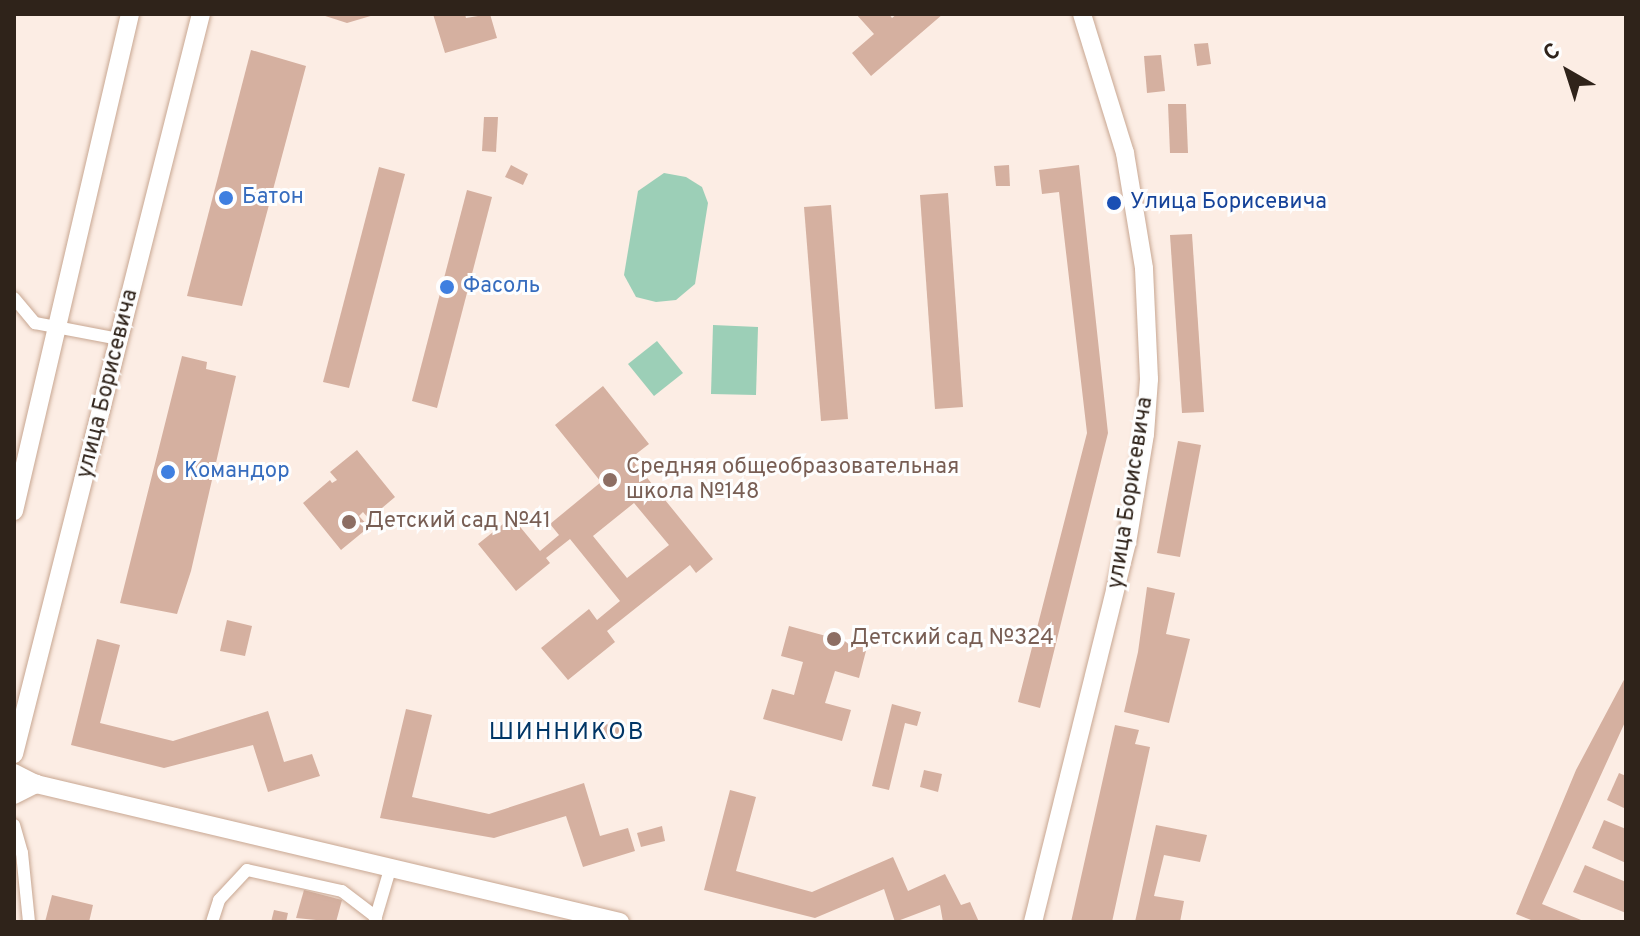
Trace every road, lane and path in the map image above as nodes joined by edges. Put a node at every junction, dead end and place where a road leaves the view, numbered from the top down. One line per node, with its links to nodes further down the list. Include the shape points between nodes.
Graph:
1 (130, 14): 5 (street)
2 (201, 14): 6 (street, улица Борисевича)
3 (1082, 14): 18 (street, улица Борисевича, via 1125,153 1144,268 1149,379 1127,543)
4 (14, 298): 5 (street, via 35,323)
5 (58, 327): 6 (street); 7 (street)
6 (119, 339): 8 (street, улица Борисевича)
7 (14, 511)
8 (14, 754)
9 (14, 773): 10 (street)
10 (36, 784): 11 (street); 13 (street)
11 (14, 795)
12 (14, 825): 15 (street)
13 (391, 866): 14 (street); 17 (street)
14 (375, 919): 16 (street, via 342,891 247,870 219,900)
15 (29, 922)
16 (212, 922)
17 (620, 922)
18 (1033, 922)

